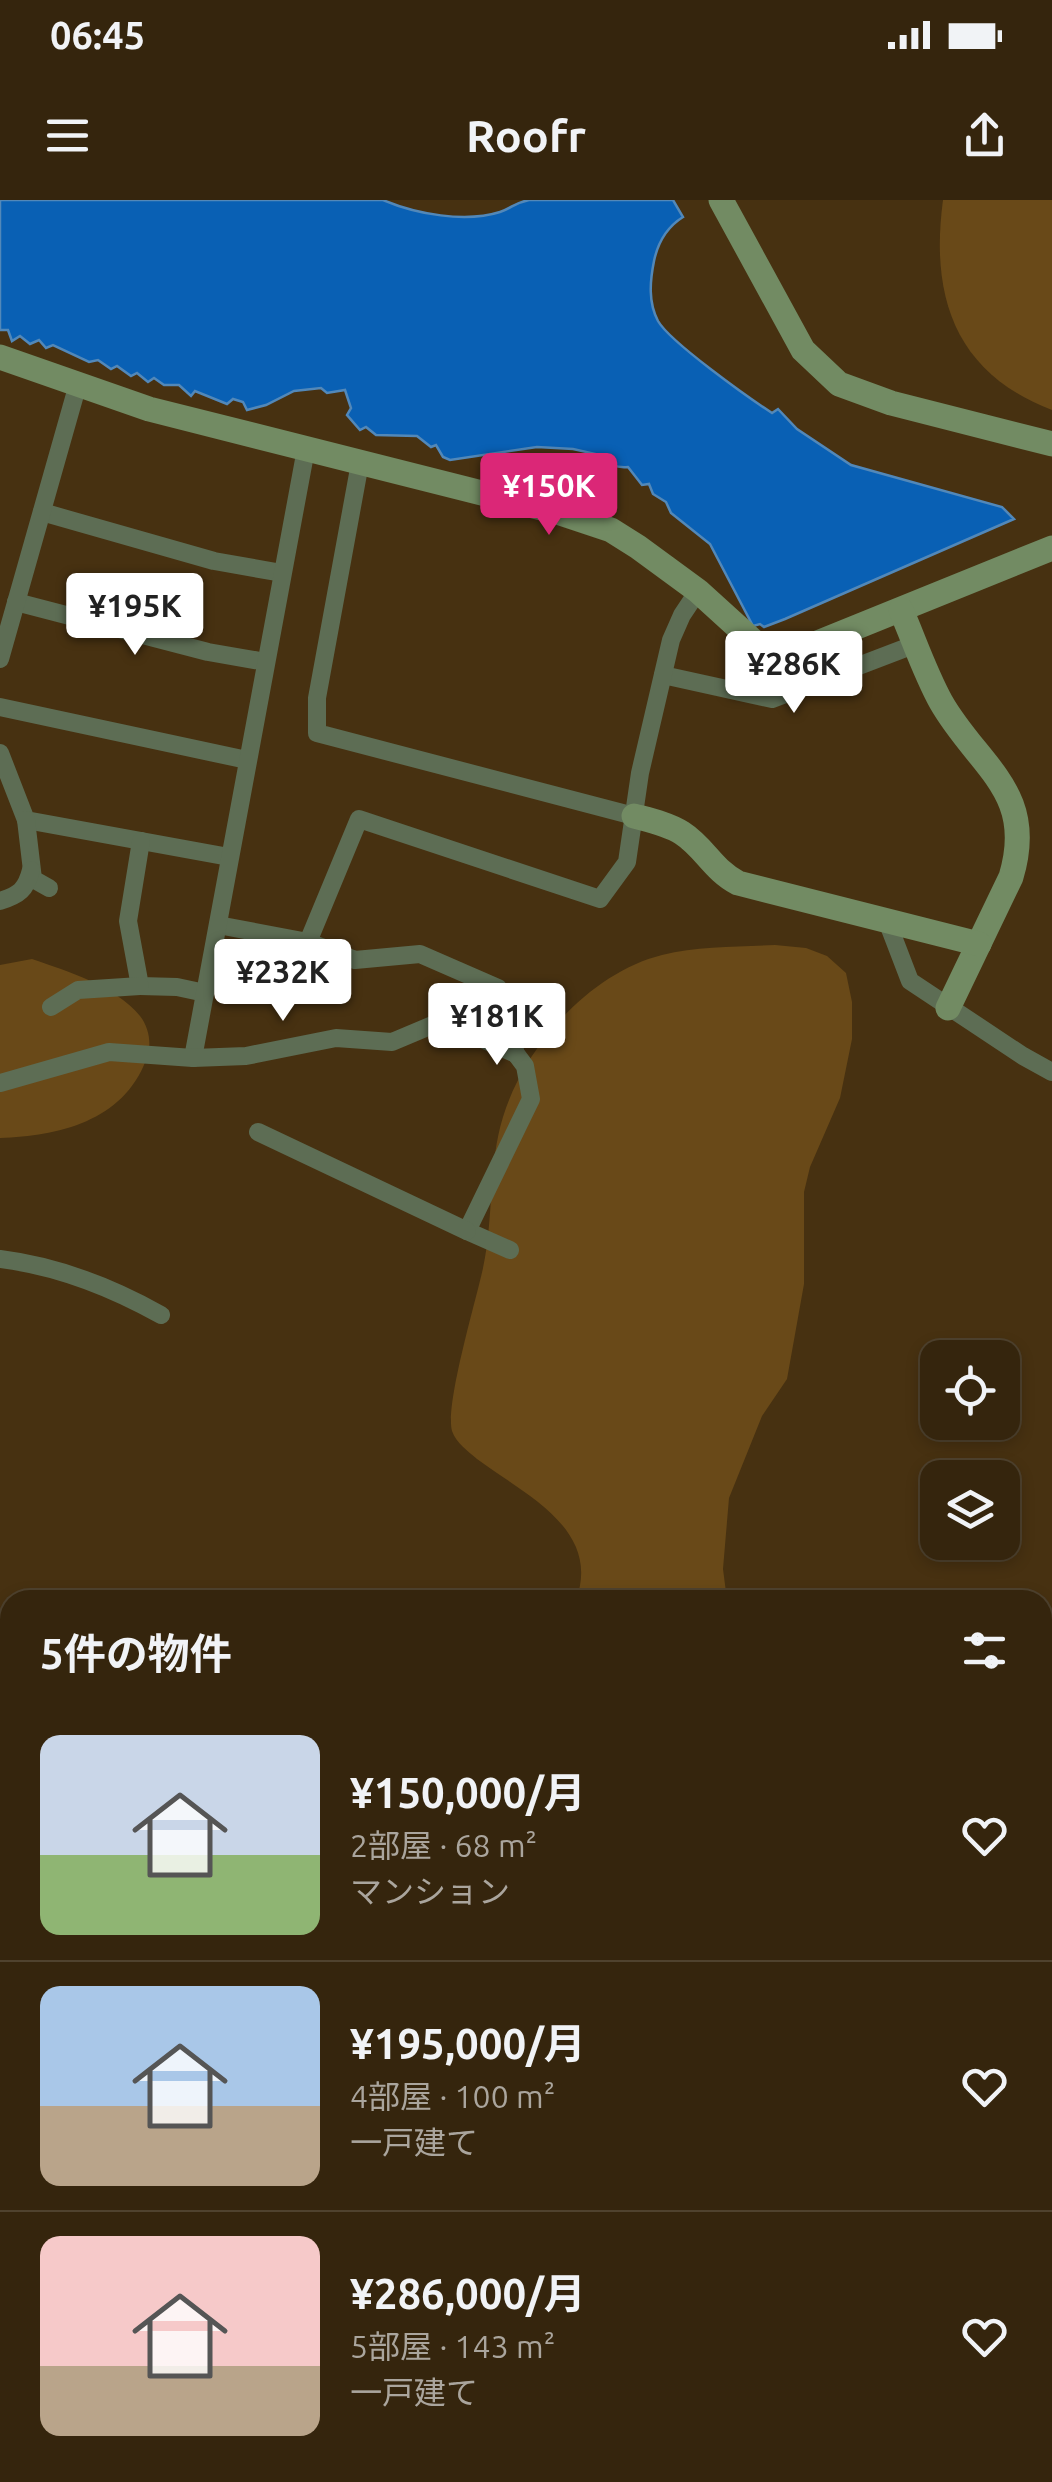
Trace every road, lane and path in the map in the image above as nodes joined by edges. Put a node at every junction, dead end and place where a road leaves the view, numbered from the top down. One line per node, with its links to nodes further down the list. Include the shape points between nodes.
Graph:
1 (721, 200): 4 (street, via 804,350 839,384 891,404)
2 (0, 357): 3 (street)
3 (78, 384): 5 (street); 7 (street)
4 (1052, 444)
5 (306, 450): 6 (street); 9 (street)
6 (360, 463): 10 (street, via 611,530); 20 (street, via 317,698 317,733)
7 (42, 512): 9 (street, via 214,561); 11 (street)
8 (1052, 548): 12 (street)
9 (282, 573): 15 (street)
10 (698, 591): 12 (street, via 764,651 780,655); 16 (street, via 676,627)
11 (16, 602): 14 (street); 15 (street)
12 (901, 610): 13 (street)
13 (916, 644): 16 (street, via 772,699); 30 (street, via 941,702 1000,779 1017,817 1017,857)
14 (0, 659)
15 (266, 662): 19 (street)
16 (663, 675): 20 (street)
17 (0, 707): 19 (street)
18 (0, 753): 21 (street)
19 (247, 760): 23 (street)
20 (634, 816): 27 (street, via 680,832 738,883); 29 (street, via 627,862 600,899 359,820)
21 (26, 820): 22 (street); 24 (street)
22 (141, 841): 23 (street); 31 (street, via 128,922)
23 (228, 857): 28 (street)
24 (30, 870): 25 (street); 26 (street, via 26,888)
25 (48, 888)
26 (0, 901)
27 (887, 921): 30 (street); 34 (street, via 910,981)
28 (218, 926): 29 (street); 32 (street)
29 (308, 942): 35 (street, via 355,960 420,954 498,988)
30 (979, 944): 34 (street)
31 (140, 986): 32 (street); 33 (street, via 78,990)
32 (205, 993): 36 (street)
33 (52, 1007)
34 (948, 1008): 37 (street)
35 (516, 1054): 36 (street, via 442,1021 392,1042 336,1038 246,1056); 40 (street, via 531,1099)
36 (194, 1058): 38 (street, via 110,1052)
37 (1052, 1072)
38 (0, 1083)
39 (258, 1132): 40 (street)
40 (467, 1232): 41 (street)
41 (510, 1250)
42 (0, 1259): 43 (street, via 118,1290)
43 (160, 1315)

